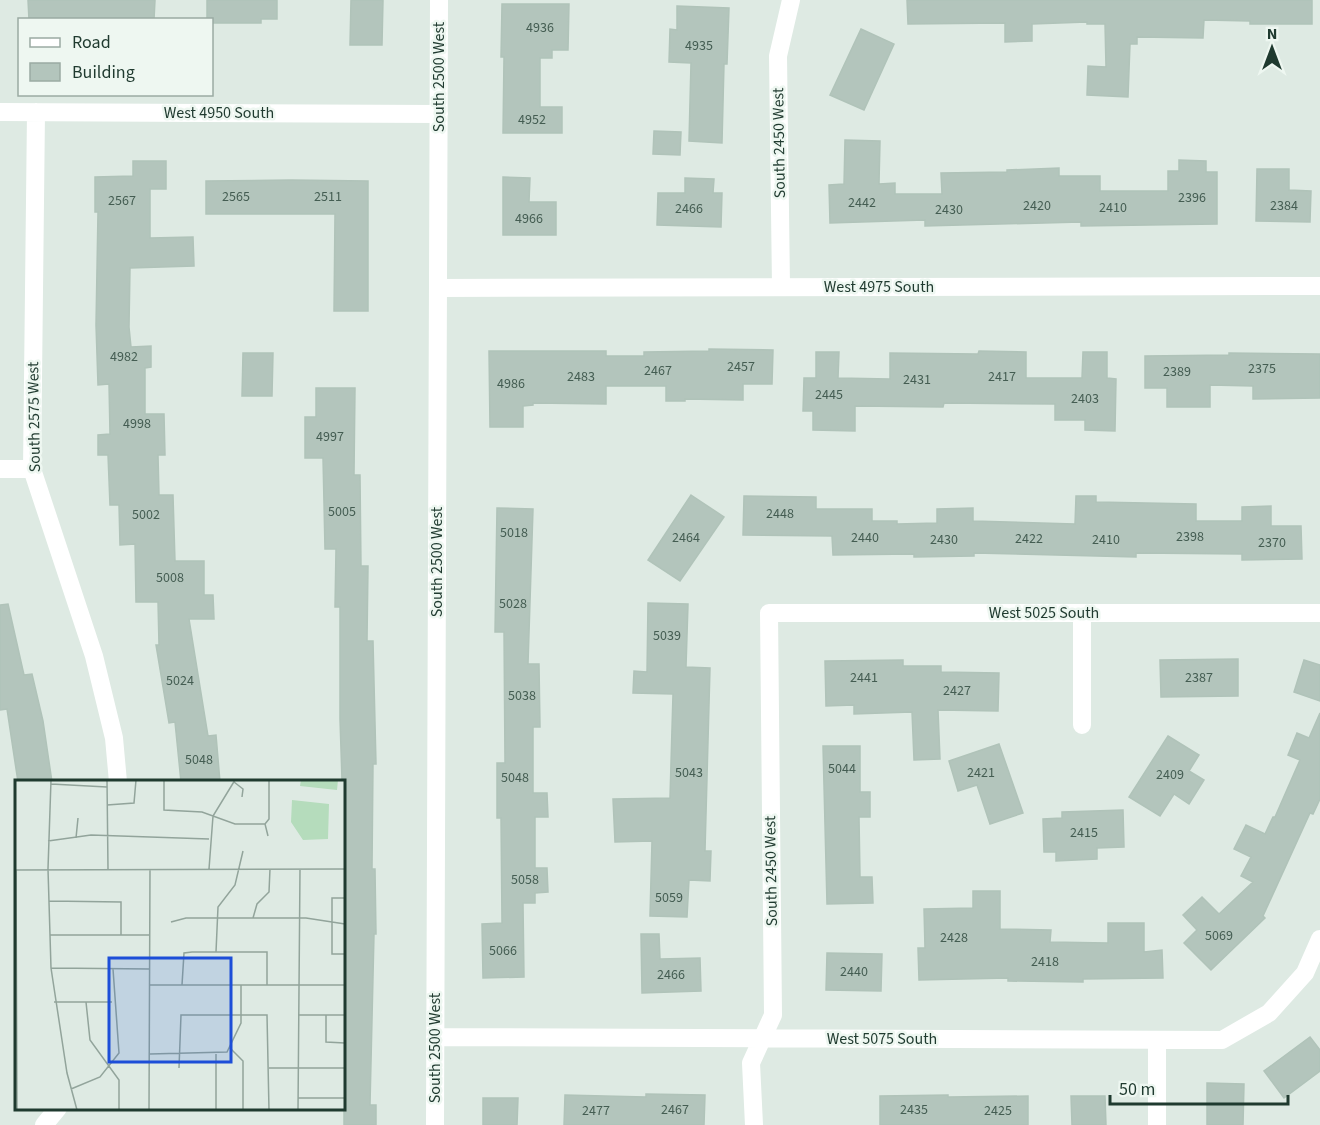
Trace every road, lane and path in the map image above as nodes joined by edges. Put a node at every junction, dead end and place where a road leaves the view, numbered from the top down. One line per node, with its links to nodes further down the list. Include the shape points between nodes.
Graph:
1 (439, 0): 5 (street, South 2500 West)
2 (791, 0): 7 (street, South 2450 West, via 778,56)
3 (0, 112): 4 (street, West 4950 South)
4 (36, 112): 5 (street, West 4950 South); 10 (street, South 2575 West)
5 (439, 114): 8 (street, South 2500 West)
6 (1320, 286): 7 (street, West 4975 South)
7 (781, 287): 8 (street, West 4975 South)
8 (438, 288): 18 (street, South 2500 West)
9 (0, 469): 10 (street)
10 (32, 469): 15 (street, South 2575 West, via 94,656 114,738)
11 (769, 613): 12 (street, West 5025 South); 19 (street, South 2450 West, via 773,1015)
12 (1082, 613): 13 (street, West 5025 South); 14 (street)
13 (1320, 613)
14 (1082, 725)
15 (118, 780)
16 (1320, 939): 17 (street, West 5075 South)
17 (1312, 977): 20 (street, West 5075 South, via 1269,1013 1222,1040)
18 (435, 1037): 19 (street, West 5075 South); 23 (street, South 2500 West)
19 (763, 1038): 20 (street, West 5075 South); 24 (street, South 2450 West, via 752,1063)
20 (1157, 1040): 25 (street)
21 (56, 1110): 22 (street)
22 (44, 1125)
23 (435, 1125)
24 (754, 1125)
25 (1157, 1125)

